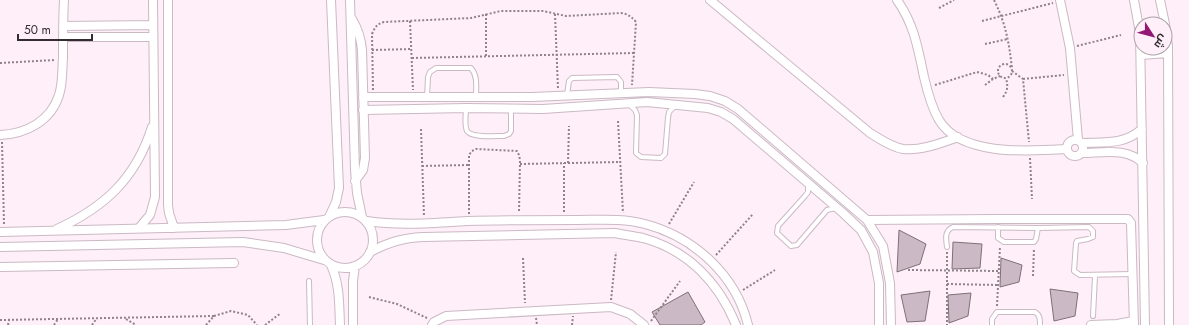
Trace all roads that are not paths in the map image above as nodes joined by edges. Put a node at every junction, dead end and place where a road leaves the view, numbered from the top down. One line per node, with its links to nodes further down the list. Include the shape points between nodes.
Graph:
1 (64, 0): 14 (street)
2 (153, 0): 15 (street)
3 (168, 0): 46 (street, via 168,206)
4 (331, 0): 41 (street, via 339,188 336,202)
5 (350, 0): 13 (street)
6 (710, 0): 33 (street, via 870,133 887,143 903,149 920,148)
7 (897, 0): 33 (street, via 906,13 916,40 926,88 939,120 946,129)
8 (1060, 0): 34 (street, via 1070,48)
9 (1134, 0): 11 (street)
10 (1160, 0): 12 (street)
11 (1137, 16)
12 (1163, 16)
13 (351, 18): 22 (street, via 361,39); 38 (street)
14 (63, 26): 15 (street); 16 (street)
15 (153, 26): 17 (street)
16 (63, 37): 17 (street); 32 (street, via 62,77 59,95 51,112 37,124 20,133)
17 (153, 37): 30 (street)
18 (1141, 56): 31 (street)
19 (1168, 56): 75 (street)
20 (621, 93): 21 (street); 21 (lane, via 617,77 572,78 569,81); 25 (street); 43 (street, via 695,94 725,101 738,109)
21 (567, 96): 24 (street)
22 (363, 97): 23 (street); 29 (street)
23 (427, 97): 24 (street); 24 (lane, via 428,77 436,68 471,68 475,72)
24 (476, 97)
25 (625, 104): 26 (street); 26 (lane, via 632,106 637,115 636,153 641,157 661,158 666,154 668,118 672,108); 28 (street)
26 (677, 104): 39 (street, via 708,108 733,119)
27 (466, 108): 28 (street); 28 (lane, via 466,129 474,136 509,134); 29 (street)
28 (511, 109)
29 (363, 110): 38 (street, via 365,164)
30 (154, 120): 45 (street, via 155,197 150,215); 48 (street, via 146,145 134,168 118,188 99,206)
31 (1142, 128): 34 (street, via 1122,140); 37 (street)
32 (1, 135)
33 (958, 137): 35 (street, via 984,148 1030,151)
34 (1080, 141): 35 (street, via 1069,142); 36 (street, via 1083,148)
35 (1067, 149): 36 (street, via 1071,155 1077,156)
36 (1081, 153): 37 (street, via 1124,152)
37 (1143, 163): 74 (street)
38 (355, 181): 42 (street)
39 (808, 184): 40 (street); 40 (lane, via 806,196 777,229 776,233 791,246 797,245 828,210)
40 (836, 208): 69 (street, via 861,230 873,252 879,283)
41 (327, 218): 42 (street, via 341,211 352,212); 46 (street, via 286,225); 53 (street, via 318,230 316,240 318,251)
42 (364, 219): 52 (street, via 372,231); 68 (street, via 392,224 519,220 623,220 644,223 690,243 712,260 736,293 746,313)
43 (867, 220): 57 (street, via 1128,219 1131,223); 70 (street, via 883,246 890,283)
44 (998, 227): 47 (lane); 47 (lane, via 998,238 1004,242 1034,242); 51 (lane, via 953,227 945,235)
45 (139, 228): 46 (street); 48 (street)
46 (174, 228)
47 (1038, 228): 58 (lane, via 1091,228 1093,237 1076,243 1074,271 1080,275)
48 (54, 230): 49 (street)
49 (2, 232)
50 (0, 247): 53 (street, via 243,242 284,248)
51 (946, 247)
52 (370, 252): 55 (street, via 367,258); 67 (street, via 387,243 423,236 615,234 643,238 669,248 707,276 720,292)
53 (328, 262): 55 (street, via 343,268); 64 (street, via 339,288)
54 (234, 263): 56 (street)
55 (355, 266): 65 (street)
56 (0, 267)
57 (1132, 274): 58 (lane); 62 (street)
58 (1095, 276): 60 (lane)
59 (309, 281): 63 (lane)
60 (1093, 316)
61 (433, 323): 66 (street, via 446,316 611,307 630,314)
62 (1134, 323): 73 (street)
63 (310, 325)
64 (340, 325)
65 (353, 325)
66 (644, 325)
67 (736, 325)
68 (748, 325)
69 (879, 325)
70 (891, 325)
71 (992, 325): 72 (lane, via 997,312 1036,312 1040,318)
72 (1040, 325)
73 (1091, 325)
74 (1145, 325)
75 (1169, 325)

